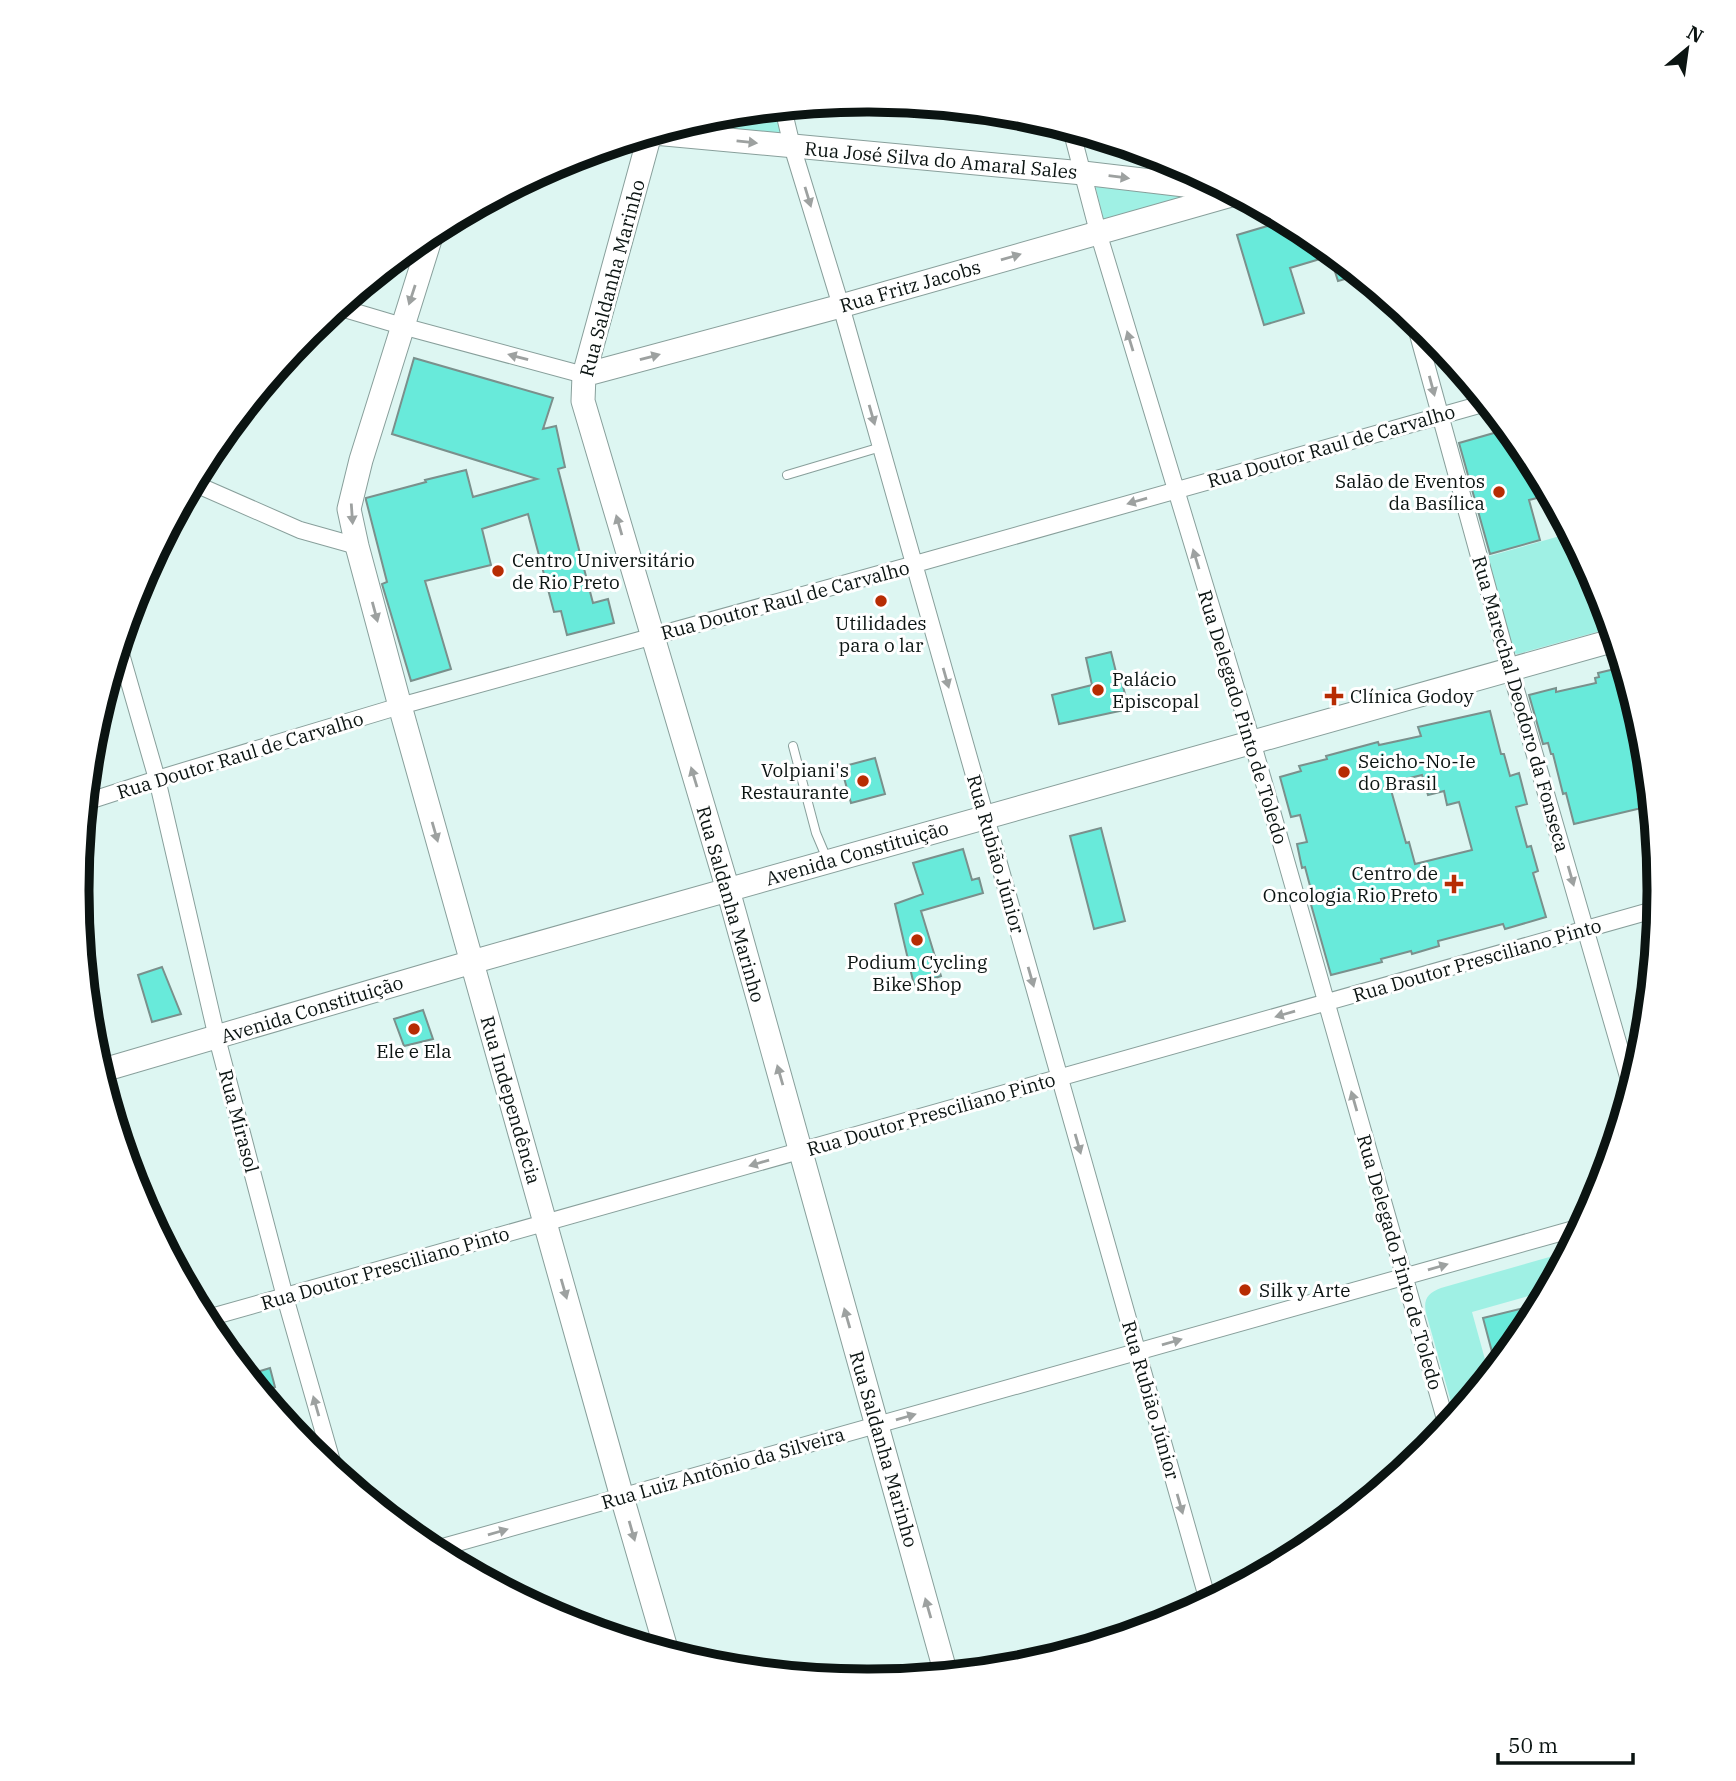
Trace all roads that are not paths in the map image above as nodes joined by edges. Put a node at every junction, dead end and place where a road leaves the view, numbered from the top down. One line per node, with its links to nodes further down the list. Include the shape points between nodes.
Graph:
1 (785, 116): 5 (street, Rua Rubião Júnior)
2 (678, 135): 5 (street, Rua José Silva do Amaral Sales, one-way to 5)
3 (1074, 139): 6 (street, Rua Delegado Pinto de Toledo)
4 (649, 143): 15 (street, Rua Saldanha Marinho)
5 (792, 146): 6 (street, Rua José Silva do Amaral Sales); 11 (street, Rua Rubião Júnior, one-way to 11)
6 (1083, 173): 7 (street, Rua José Silva do Amaral Sales, one-way to 7); 9 (street, Rua Delegado Pinto de Toledo)
7 (1201, 187)
8 (1222, 197): 9 (street, Rua Fritz Jacobs)
9 (1098, 232): 11 (street, Rua Fritz Jacobs, one-way to 9); 21 (street, Rua Delegado Pinto de Toledo, one-way to 9)
10 (427, 249): 13 (street, Rua Independência, one-way to 13)
11 (841, 306): 15 (street, Rua Fritz Jacobs, one-way to 11); 18 (street, Rua Rubião Júnior, one-way to 18)
12 (349, 310): 13 (street)
13 (402, 326): 15 (street, one-way to 13); 22 (street, Rua Independência, one-way to 22, via 349,509)
14 (1420, 341): 17 (street, Rua Marechal Deodoro da Fonseca, one-way to 17)
15 (584, 375): 24 (street, Rua Saldanha Marinho, one-way to 15, via 583,401)
16 (1477, 406): 17 (street, Rua Doutor Raul de Carvalho)
17 (1440, 416): 21 (street, Rua Doutor Raul de Carvalho); 27 (street, Rua Marechal Deodoro da Fonseca)
18 (881, 447): 19 (lane); 23 (street, Rua Rubião Júnior)
19 (787, 475)
20 (202, 487): 22 (street, via 300,530)
21 (1174, 490): 23 (street, Rua Doutor Raul de Carvalho, one-way to 23); 29 (street, Rua Delegado Pinto de Toledo, one-way to 21)
22 (357, 547): 28 (street, Rua Independência, one-way to 28)
23 (914, 565): 24 (street, Rua Doutor Raul de Carvalho); 33 (street, Rua Rubião Júnior, one-way to 33)
24 (652, 637): 28 (street, Rua Doutor Raul de Carvalho); 35 (street, Rua Saldanha Marinho, one-way to 24)
25 (1606, 643): 27 (street, Avenida Constituição)
26 (124, 664): 31 (street, Rua Mirasol)
27 (1510, 669): 29 (street, Avenida Constituição); 37 (street, Rua Marechal Deodoro da Fonseca, one-way to 37)
28 (400, 706): 31 (street, Rua Doutor Raul de Carvalho); 38 (street, Rua Independência, one-way to 38)
29 (1252, 741): 33 (street, Avenida Constituição); 39 (street, Rua Delegado Pinto de Toledo)
30 (793, 746): 34 (lane)
31 (157, 779): 32 (street, Rua Doutor Raul de Carvalho); 40 (street, Rua Mirasol)
32 (95, 799)
33 (986, 817): 34 (street, Avenida Constituição); 43 (street, Rua Rubião Júnior, one-way to 43)
34 (828, 862): 35 (street, Avenida Constituição)
35 (728, 890): 38 (street, Avenida Constituição); 44 (street, Rua Saldanha Marinho, one-way to 35)
36 (1646, 912): 37 (street, Rua Doutor Presciliano Pinto)
37 (1587, 929): 39 (street, Rua Doutor Presciliano Pinto); 42 (street, Rua Marechal Deodoro da Fonseca)
38 (472, 962): 40 (street, Avenida Constituição); 45 (street, Rua Independência)
39 (1326, 1003): 43 (street, Rua Doutor Presciliano Pinto, one-way to 43); 47 (street, Rua Delegado Pinto de Toledo, one-way to 39)
40 (217, 1038): 41 (street, Avenida Constituição); 48 (street, Rua Mirasol)
41 (110, 1068)
42 (1626, 1068)
43 (1060, 1078): 44 (street, Rua Doutor Presciliano Pinto); 50 (street, Rua Rubião Júnior, one-way to 50)
44 (801, 1151): 45 (street, Rua Doutor Presciliano Pinto, one-way to 45); 52 (street, Rua Saldanha Marinho, one-way to 44)
45 (545, 1223): 48 (street, Rua Doutor Presciliano Pinto); 54 (street, Rua Independência, one-way to 54)
46 (1568, 1231): 47 (street, Rua Luiz Antônio da Silveira, one-way to 46)
47 (1404, 1277): 50 (street, Rua Luiz Antônio da Silveira, one-way to 47); 51 (street, Rua Delegado Pinto de Toledo)
48 (285, 1297): 49 (street, Rua Doutor Presciliano Pinto); 53 (street, Rua Mirasol, one-way to 48)
49 (216, 1316)
50 (1137, 1352): 52 (street, Rua Luiz Antônio da Silveira, one-way to 50); 56 (street, Rua Rubião Júnior, one-way to 56)
51 (1444, 1414)
52 (877, 1425): 54 (street, Rua Luiz Antônio da Silveira); 58 (street, Rua Saldanha Marinho, one-way to 52)
53 (329, 1452)
54 (622, 1497): 55 (street, Rua Luiz Antônio da Silveira, one-way to 54); 57 (street, Rua Independência, one-way to 57)
55 (448, 1546)
56 (1205, 1592)
57 (664, 1642)
58 (944, 1666)

